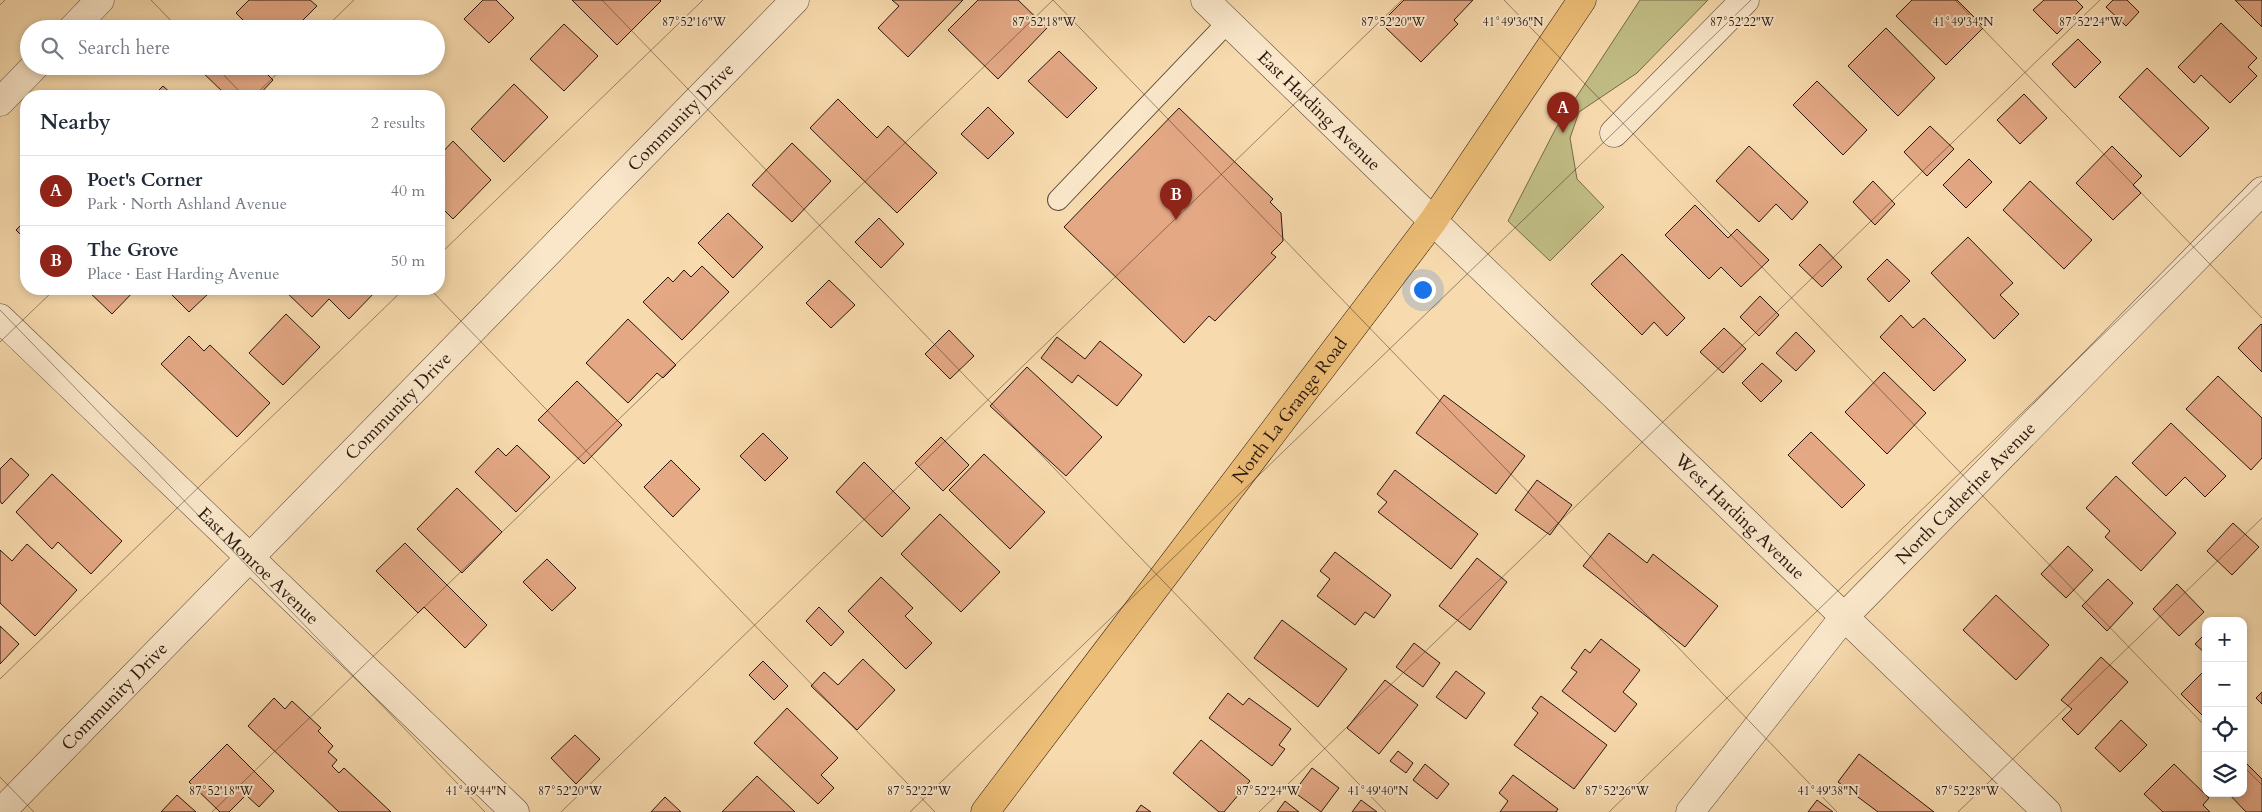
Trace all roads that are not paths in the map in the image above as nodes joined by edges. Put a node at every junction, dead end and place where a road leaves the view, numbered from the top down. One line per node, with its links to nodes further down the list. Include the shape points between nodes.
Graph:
1 (100, 0): 6 (street)
2 (795, 0): 15 (street, Community Drive)
3 (1205, 0): 7 (street, East Harding Avenue)
4 (1582, 0): 13 (main road, North La Grange Road)
5 (1745, 0): 10 (street)
6 (81, 20)
7 (1228, 22): 12 (lane); 13 (street, East Harding Avenue)
8 (26, 75): 9 (street)
9 (0, 102)
10 (1614, 133)
11 (2262, 191): 16 (street, North Catherine Avenue)
12 (1058, 200)
13 (1433, 221): 16 (street, West Harding Avenue); 19 (main road, North La Grange Road)
14 (0, 318): 15 (street, East Monroe Avenue)
15 (249, 558): 17 (street, Community Drive); 18 (street, East Monroe Avenue)
16 (1844, 617): 20 (street, North Catherine Avenue); 21 (street, West Harding Avenue)
17 (1, 812)
18 (515, 812)
19 (985, 812)
20 (1690, 812)
21 (2047, 812)

